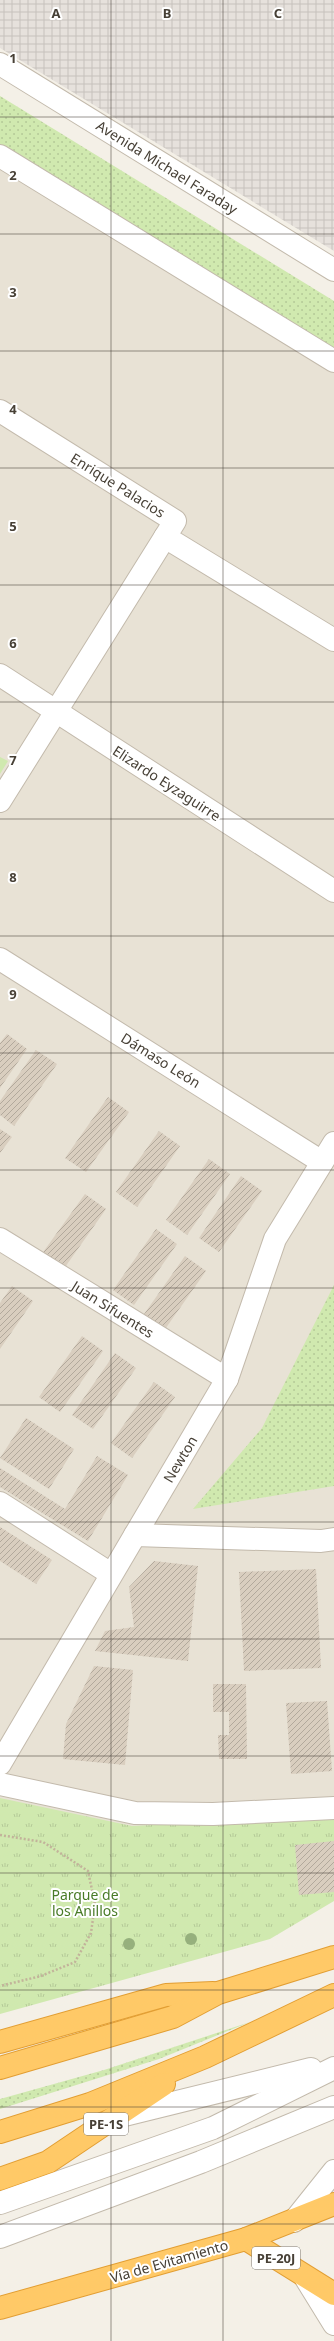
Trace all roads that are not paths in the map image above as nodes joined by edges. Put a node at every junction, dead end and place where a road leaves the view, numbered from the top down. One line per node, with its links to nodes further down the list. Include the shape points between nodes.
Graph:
1 (0, 64): 3 (street, Avenida Michael Faraday)
2 (0, 156): 4 (street)
3 (334, 270)
4 (334, 361)
5 (0, 411): 6 (street, Enrique Palacios, via 175,521)
6 (164, 537): 7 (street, Enrique Palacios); 9 (street)
7 (334, 640)
8 (0, 675): 9 (street, Elizardo Eyzaguirre)
9 (56, 712): 10 (street); 11 (street, Elizardo Eyzaguirre)
10 (0, 801)
11 (334, 891)
12 (0, 959): 14 (street, Dámaso León)
13 (334, 1143): 14 (street, Newton)
14 (322, 1162): 16 (street, Newton, via 275,1239)
15 (0, 1239): 16 (street, Juan Sifuentes)
16 (227, 1379): 18 (street, Newton)
17 (0, 1503): 20 (street)
18 (134, 1535): 19 (street, via 321,1541); 20 (street, Newton)
19 (334, 1539)
20 (111, 1574): 21 (street, Newton)
21 (0, 1764)
22 (0, 1784): 23 (street, via 135,1813 213,1814)
23 (334, 1808)
24 (334, 1957): 25 (highway)
25 (218, 1993): 27 (highway, via 166,1995); 30 (highway, via 173,2018)
26 (334, 1995): 28 (highway, PE-1S)
27 (0, 2042)
28 (205, 2057): 33 (highway, PE-1S); 34 (highway, PE-1S, via 90,2104)
29 (334, 2064): 33 (street)
30 (0, 2068)
31 (334, 2068): 37 (street, via 213,2128)
32 (334, 2107): 40 (street, via 201,2162)
33 (115, 2117): 36 (highway, PE-1S, via 48,2162)
34 (0, 2132)
35 (334, 2171): 39 (street)
36 (0, 2179)
37 (0, 2203)
38 (334, 2204): 39 (highway, Vía de Evitamiento)
39 (294, 2221): 41 (highway, Vía de Evitamiento)
40 (0, 2237)
41 (246, 2239): 42 (highway, PE-20J); 44 (highway, Vía de Evitamiento)
42 (305, 2277): 43 (highway, PE-20J); 45 (street)
43 (334, 2294)
44 (0, 2308)
45 (334, 2324)

